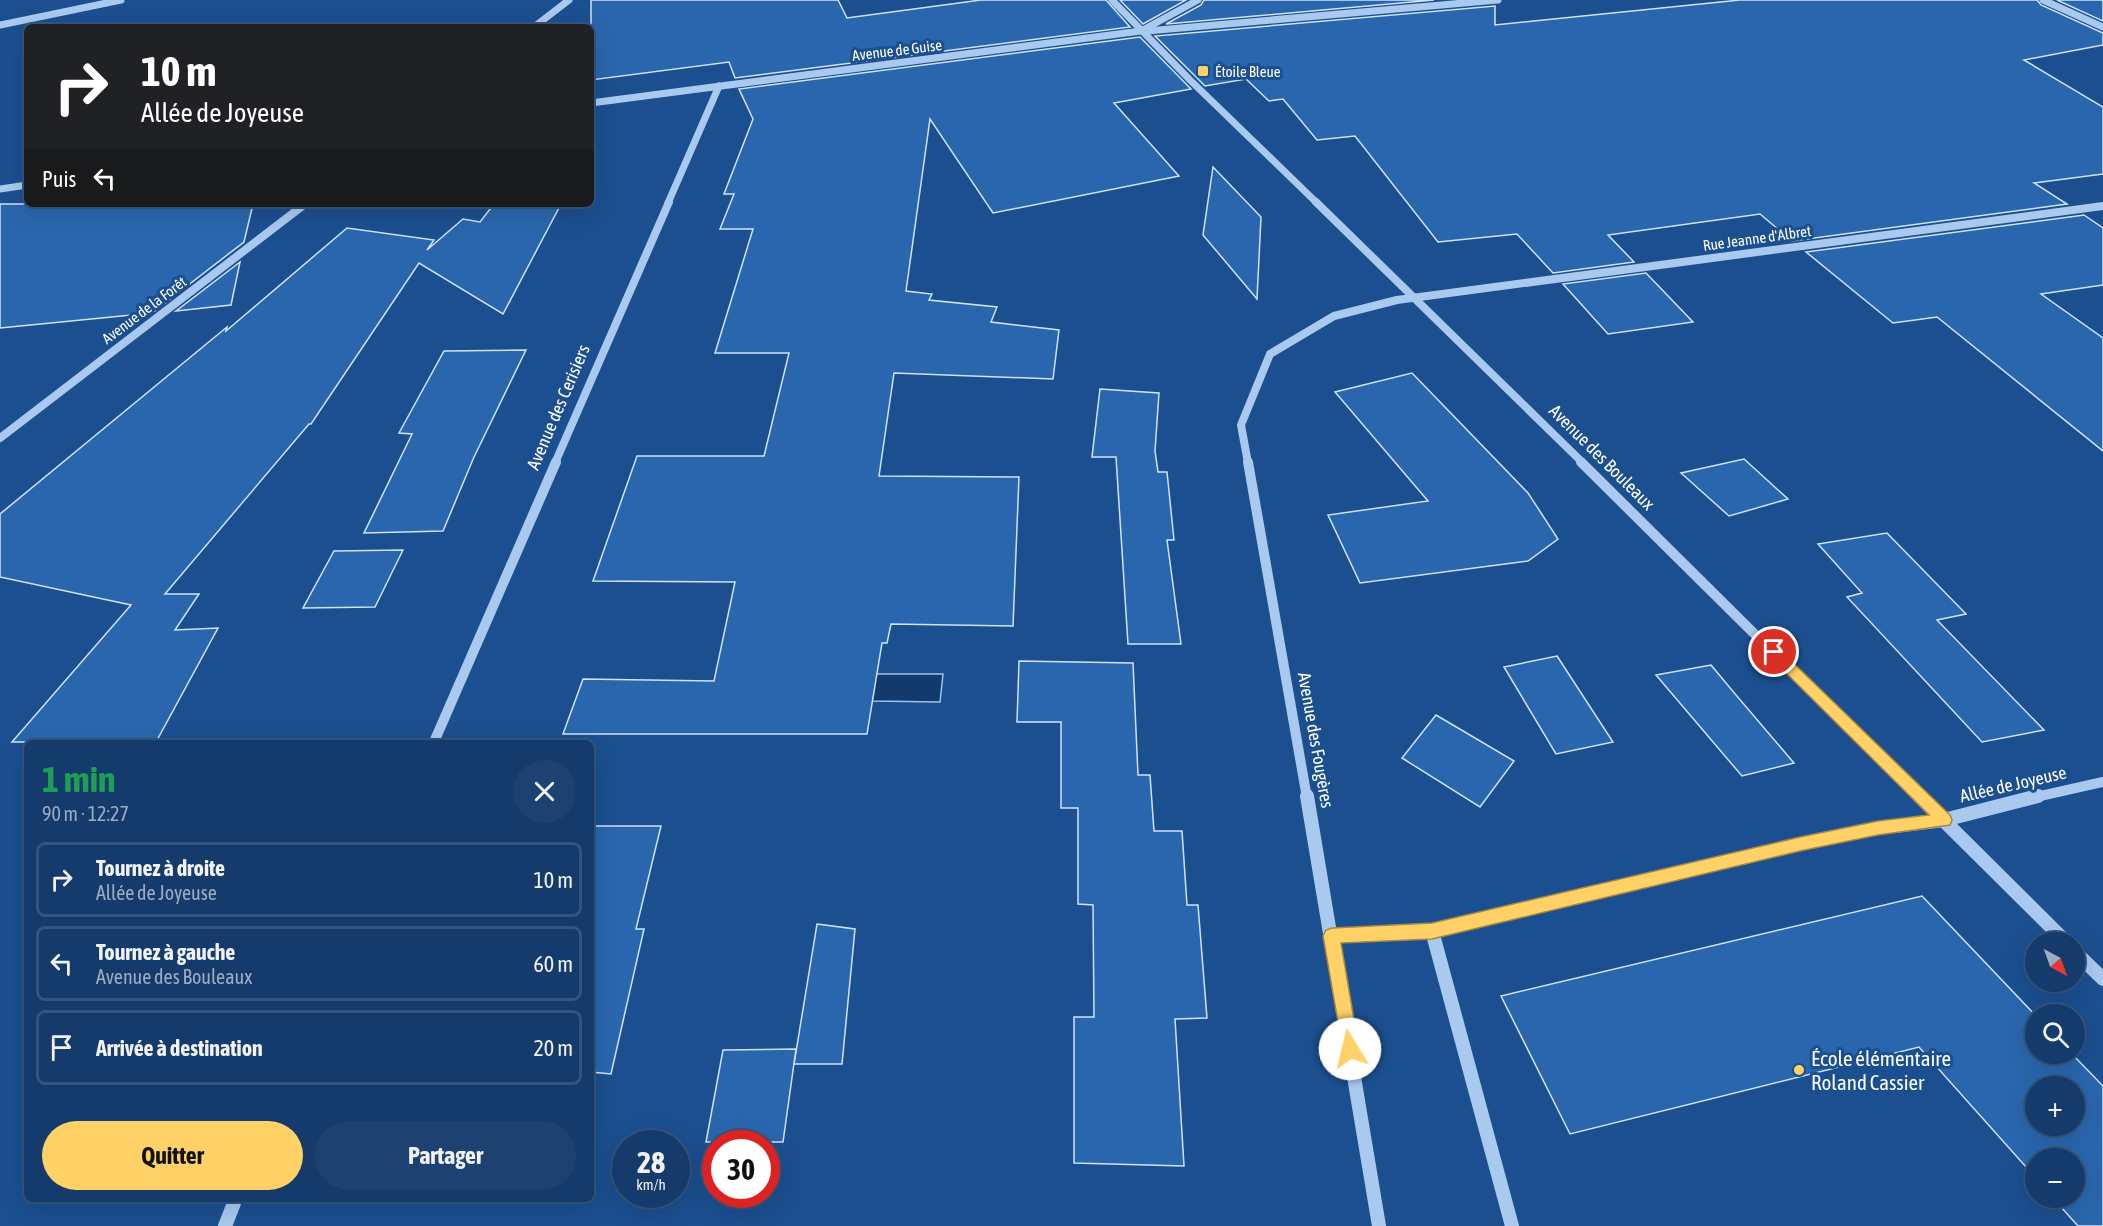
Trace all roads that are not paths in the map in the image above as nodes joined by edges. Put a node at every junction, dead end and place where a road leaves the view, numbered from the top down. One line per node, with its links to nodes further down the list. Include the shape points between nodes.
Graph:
1 (122, 0): 8 (street)
2 (569, 0): 7 (street)
3 (1112, 0): 10 (street, Avenue des Bouleaux)
4 (1198, 0): 10 (street, Avenue de Guise)
5 (1498, 0): 10 (street)
6 (2043, 0): 9 (street)
7 (538, 24)
8 (0, 25)
9 (2103, 27)
10 (1141, 31): 11 (street, Avenue de Guise); 17 (street, Avenue des Bouleaux)
11 (719, 86): 12 (street, Avenue de Guise); 20 (street, Avenue des Cerisiers)
12 (594, 104)
13 (24, 186): 14 (street)
14 (0, 189)
15 (2103, 206): 17 (street, Rue Jeanne d'Albret)
16 (301, 207): 19 (street, Avenue de la Forêt)
17 (1414, 297): 18 (street, Rue Jeanne d'Albret); 22 (street, Avenue des Bouleaux)
18 (1349, 312): 25 (street, Avenue des Fougères, via 1334,316 1270,354 1241,425)
19 (0, 438)
20 (435, 740)
21 (2103, 782): 22 (street, Allée de Joyeuse)
22 (1944, 820): 23 (street, Allée de Joyeuse, via 1800,844); 24 (street, Avenue des Bouleaux)
23 (1432, 931): 25 (street, Allée de Joyeuse); 31 (street)
24 (2056, 932)
25 (1332, 936): 30 (street, Avenue des Fougères)
26 (2085, 962): 27 (street)
27 (2103, 979)
28 (235, 1202): 29 (street)
29 (225, 1226)
30 (1378, 1226)
31 (1512, 1226)

